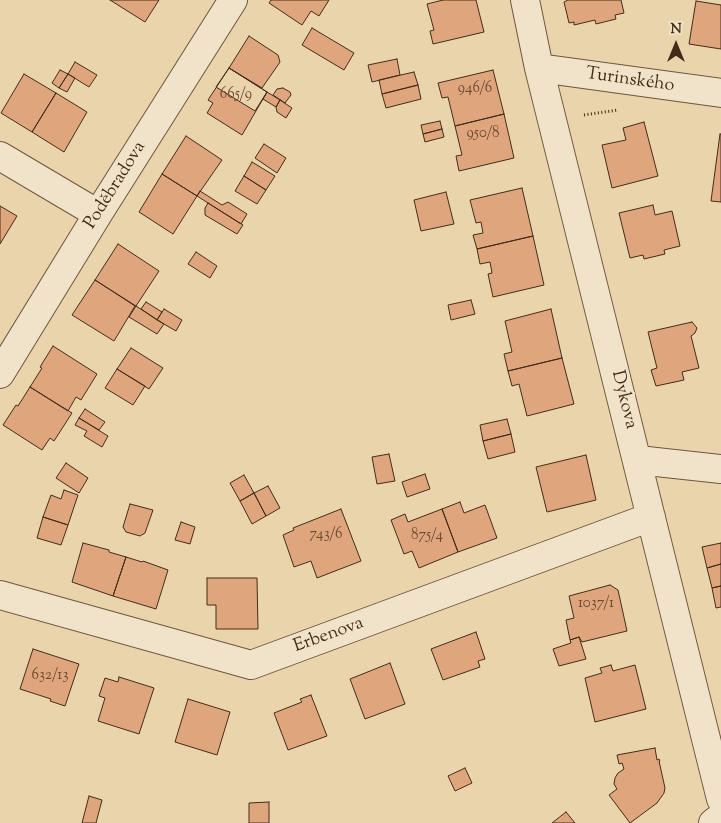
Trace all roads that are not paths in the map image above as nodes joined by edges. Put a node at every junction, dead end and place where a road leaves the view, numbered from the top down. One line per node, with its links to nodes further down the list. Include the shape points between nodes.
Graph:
1 (234, 0): 6 (street, Poděbradova)
2 (525, 0): 3 (street, Dykova)
3 (539, 68): 4 (street, Turinského); 8 (street, Dykova)
4 (721, 93)
5 (0, 156): 6 (street)
6 (98, 214): 7 (street, Poděbradova)
7 (0, 374)
8 (638, 460): 9 (street); 10 (street, Dykova)
9 (721, 469)
10 (651, 517): 11 (street, Erbenova, via 251,666); 12 (street, Dykova)
11 (0, 595)
12 (721, 800)
13 (721, 817): 14 (street)
14 (713, 823)

